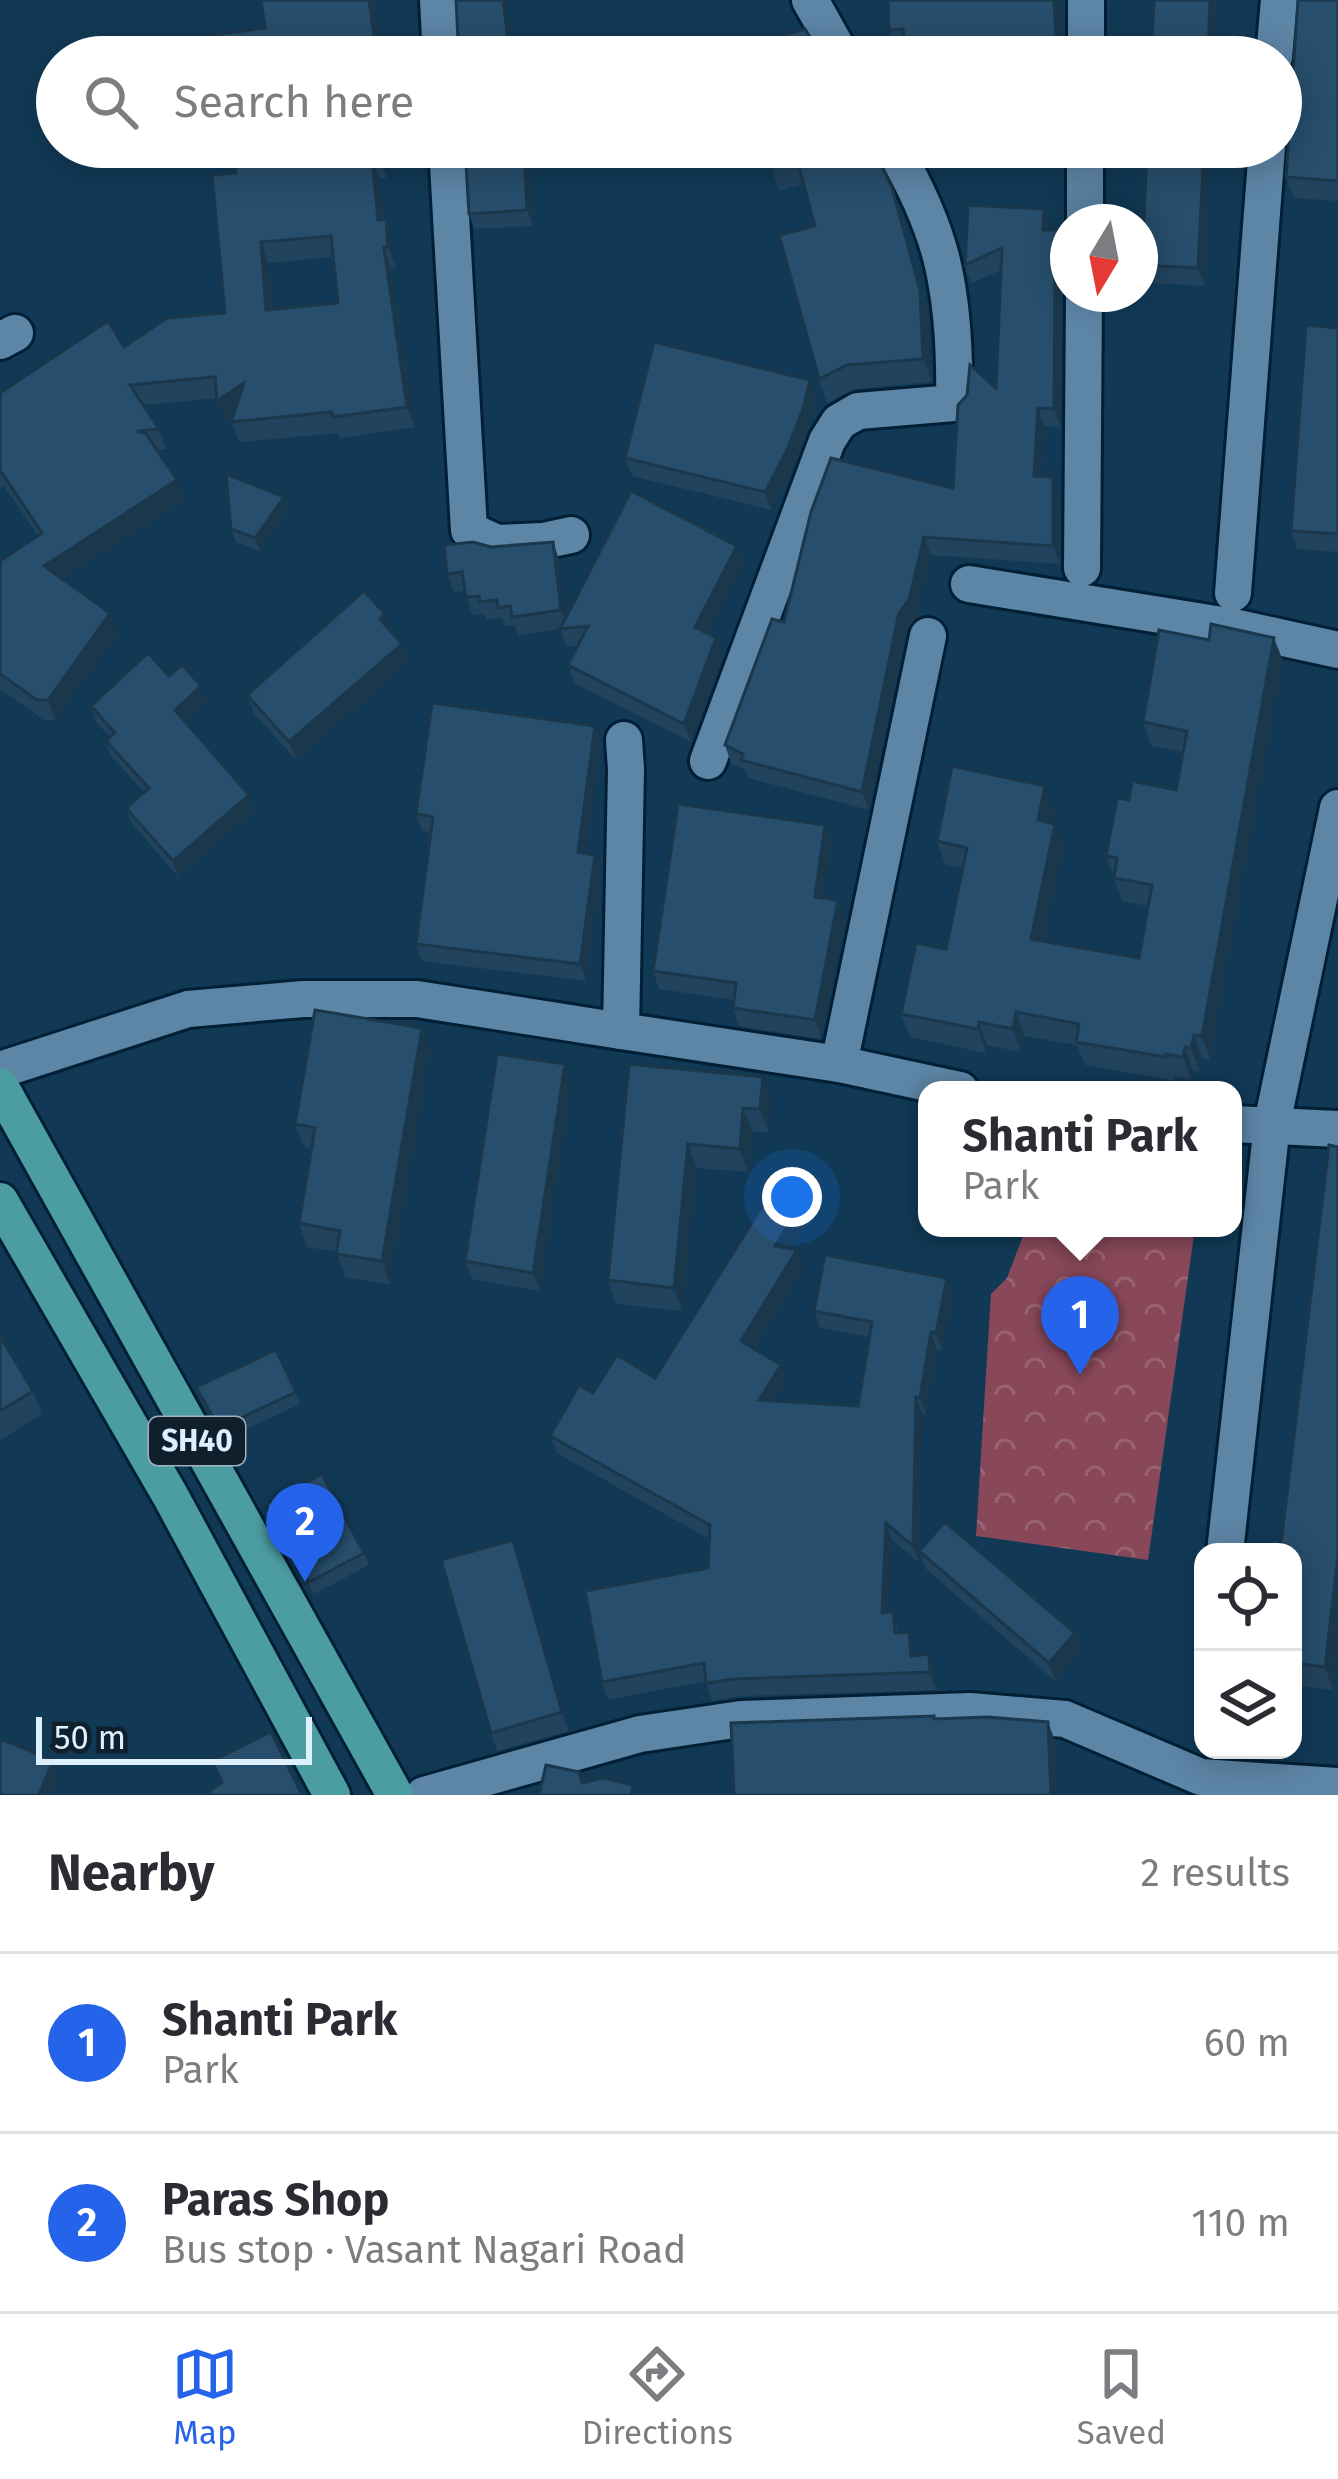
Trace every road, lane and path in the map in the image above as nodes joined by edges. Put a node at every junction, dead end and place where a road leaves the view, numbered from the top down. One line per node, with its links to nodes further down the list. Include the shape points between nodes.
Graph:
1 (438, 0): 5 (street)
2 (810, 0): 6 (street)
3 (1087, 0): 7 (street)
4 (1279, 0): 8 (street)
5 (440, 36)
6 (830, 36)
7 (1086, 36)
8 (1276, 36)
9 (448, 168): 15 (street, via 469,530 497,543)
10 (905, 168): 22 (street, via 942,260 954,404 858,411 839,422)
11 (1085, 168): 13 (street)
12 (1266, 168): 18 (street)
13 (1084, 204)
14 (1084, 312): 16 (street)
15 (571, 535)
16 (1082, 568)
17 (969, 584): 20 (street)
18 (1233, 593)
19 (928, 636): 25 (street)
20 (1338, 650)
21 (624, 740): 24 (street)
22 (708, 760)
23 (1338, 808): 30 (street)
24 (621, 1031): 25 (street); 26 (street, via 417,999 303,999 188,1009)
25 (839, 1064): 27 (street)
26 (0, 1070)
27 (918, 1081)
28 (0, 1086): 37 (main road, SH40)
29 (1242, 1124): 30 (street)
30 (1272, 1124): 31 (street); 33 (street)
31 (1338, 1129)
32 (0, 1201): 36 (main road, SH40)
33 (1226, 1543)
34 (1201, 1774): 35 (street); 38 (street, via 1065,1719 970,1711 741,1719 640,1734)
35 (1338, 1786)
36 (332, 1795)
37 (395, 1795)
38 (424, 1795)

